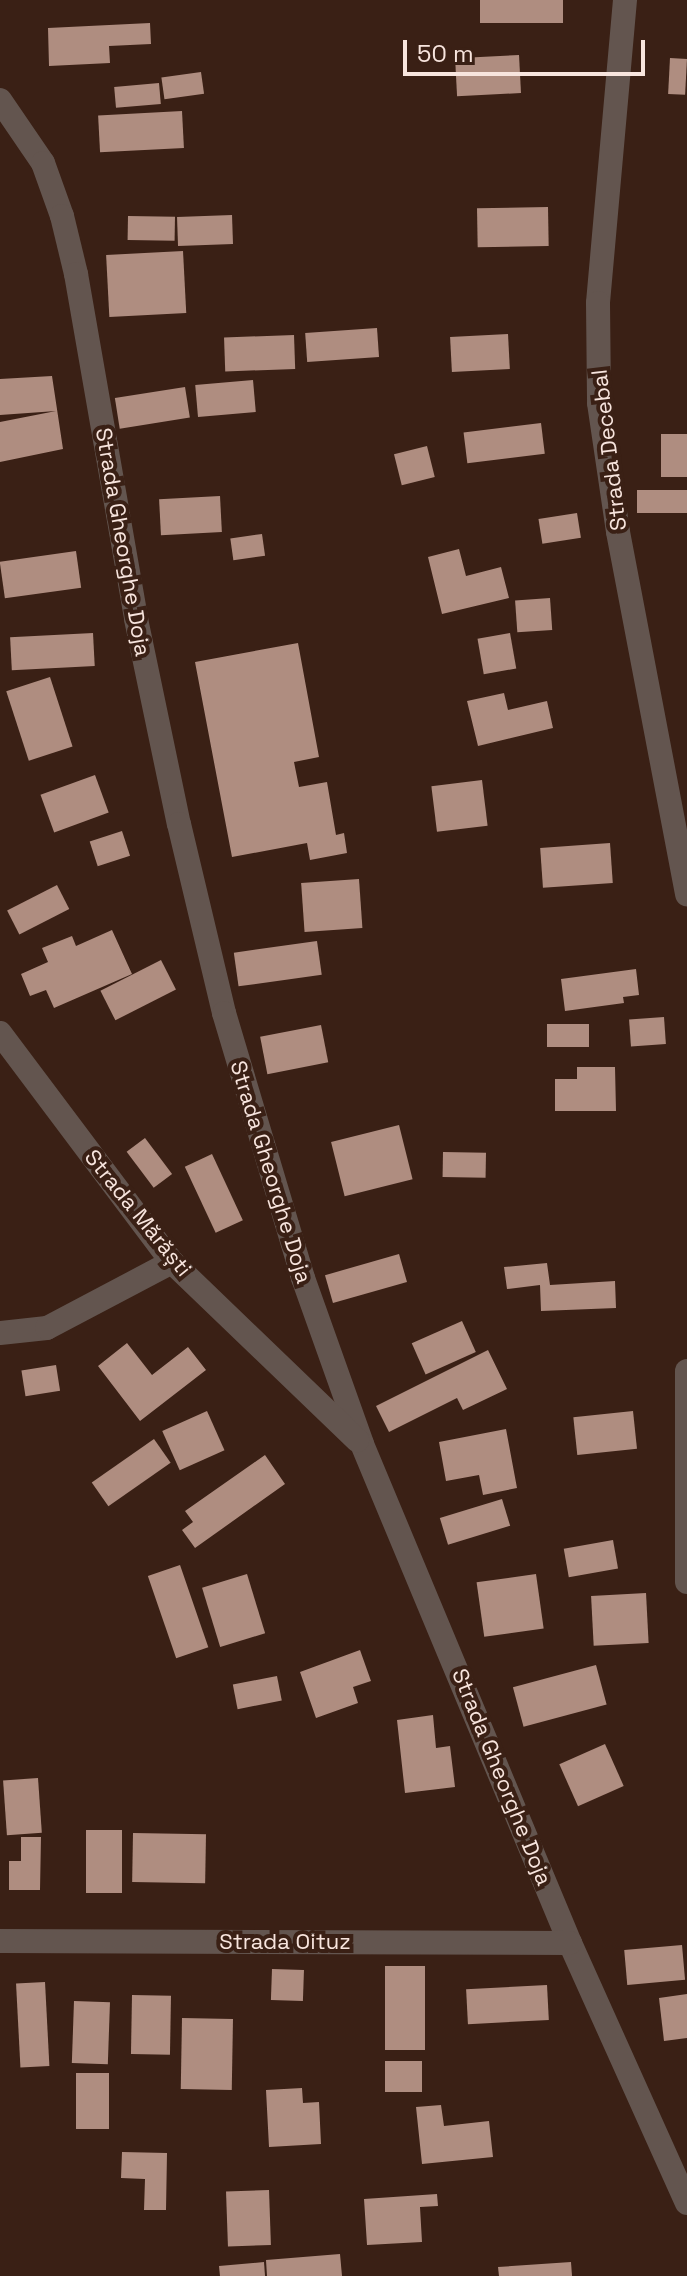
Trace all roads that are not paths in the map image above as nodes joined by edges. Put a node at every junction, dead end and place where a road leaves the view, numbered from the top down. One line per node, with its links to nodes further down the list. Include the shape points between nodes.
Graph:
1 (625, 0): 3 (street, Strada Decebal, via 598,303 599,403 618,532)
2 (0, 100): 8 (street, Strada Gheorghe Doja, via 43,163 62,216 136,619 224,1013 293,1249)
3 (687, 895)
4 (0, 1033): 5 (street, Strada Mărăști)
5 (172, 1262): 6 (street, via 47,1328); 8 (street, Strada Mărăști)
6 (0, 1333)
7 (687, 1371): 9 (street)
8 (362, 1444): 11 (street, Strada Gheorghe Doja)
9 (687, 1582)
10 (0, 1941): 11 (street, Strada Oituz)
11 (570, 1943): 12 (street, Strada Gheorghe Doja)
12 (687, 2203)

